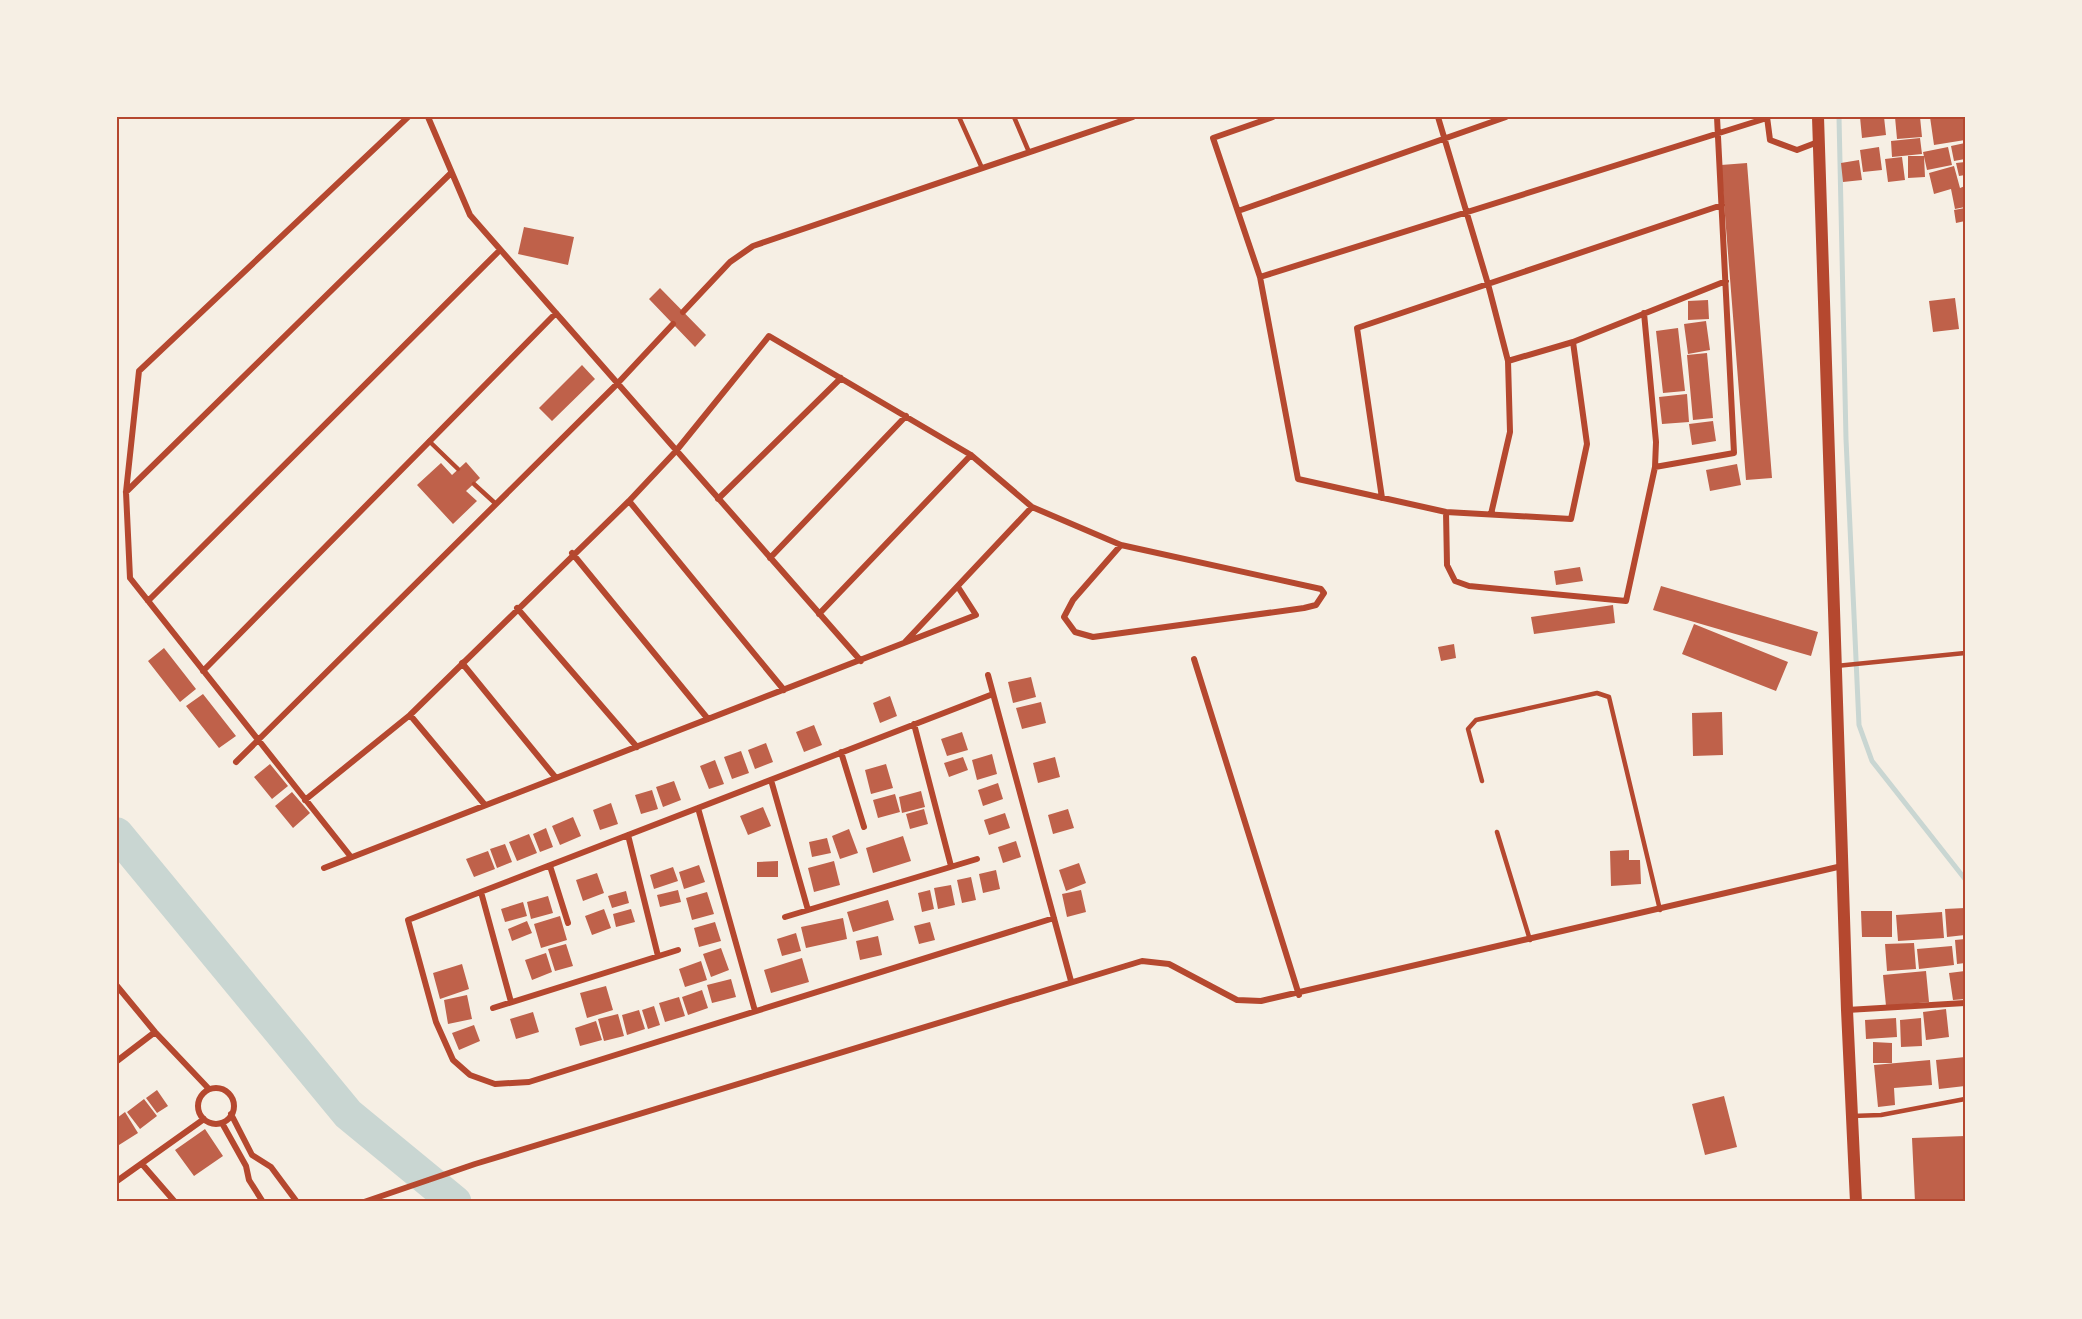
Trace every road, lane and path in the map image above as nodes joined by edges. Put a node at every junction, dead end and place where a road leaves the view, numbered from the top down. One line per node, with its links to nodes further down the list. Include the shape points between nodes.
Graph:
1 (408, 117): 41 (street, via 139,371)
2 (428, 117): 18 (street)
3 (959, 117): 17 (lane)
4 (1014, 117): 16 (lane)
5 (1133, 117): 12 (street)
6 (1273, 117): 20 (street, via 1213,138)
7 (1438, 117): 14 (street)
8 (1506, 117): 14 (street)
9 (1717, 117): 13 (street)
10 (1767, 117): 13 (street); 15 (street, via 1770,140 1797,150)
11 (1818, 117): 15 (main road)
12 (1116, 120): 16 (street)
13 (1719, 134): 19 (street); 21 (street)
14 (1444, 139): 20 (street); 21 (street)
15 (1818, 142): 61 (main road)
16 (1029, 152): 17 (street)
17 (982, 168): 26 (street, via 753,246 730,262)
18 (450, 174): 22 (street, via 470,215); 41 (street)
19 (1722, 205): 24 (street); 25 (street)
20 (1238, 211): 23 (street)
21 (1465, 213): 23 (street); 25 (street)
22 (500, 250): 28 (street); 53 (street)
23 (1260, 277): 42 (street, via 1298,479)
24 (1725, 281): 27 (street); 38 (street, via 1734,453)
25 (1488, 284): 31 (street); 42 (street, via 1357,328)
26 (684, 312)
27 (1644, 313): 30 (street); 38 (street)
28 (556, 314): 33 (street); 35 (street)
29 (673, 324): 33 (street)
30 (1573, 342): 31 (street); 48 (street, via 1587,444 1571,519)
31 (1508, 361): 48 (street, via 1510,432)
32 (841, 378): 34 (street); 36 (street, via 769,336); 43 (street)
33 (617, 384): 36 (street); 45 (street)
34 (906, 416): 37 (street); 51 (street)
35 (429, 441): 39 (lane); 62 (street)
36 (676, 451): 43 (street); 44 (street)
37 (971, 455): 46 (street); 55 (street)
38 (1655, 467): 47 (street, via 1626,601 1469,586 1455,581 1447,565)
39 (458, 469)
40 (474, 484): 45 (lane)
41 (126, 492): 53 (street, via 130,578)
42 (1382, 498): 47 (street)
43 (718, 499): 51 (street)
44 (628, 501): 50 (street); 64 (street)
45 (496, 504): 69 (street)
46 (1032, 507): 49 (street); 52 (street)
47 (1446, 512): 48 (street)
48 (1491, 514)
49 (1121, 545): 49 (street, via 1073,600 1064,617 1075,632 1093,637 1304,608 1316,605 1324,594 1321,589)
50 (572, 553): 54 (street); 67 (street)
51 (770, 558): 55 (street)
52 (958, 587): 56 (street); 56 (street, via 976,615)
53 (148, 601): 62 (street)
54 (518, 608): 60 (street); 70 (street)
55 (819, 614): 59 (street)
56 (902, 644): 59 (street)
57 (1965, 653): 61 (lane)
58 (1194, 659): 99 (street)
59 (861, 661): 64 (street)
60 (462, 663): 66 (street); 73 (street)
61 (1836, 666): 86 (main road)
62 (203, 670): 69 (street)
63 (988, 675): 65 (street)
64 (784, 690): 67 (street)
65 (993, 694): 68 (street); 92 (street)
66 (410, 715): 76 (street); 77 (street)
67 (708, 719): 70 (street)
68 (914, 724): 71 (street); 85 (street)
69 (258, 740): 72 (street); 76 (street)
70 (636, 747): 73 (street)
71 (841, 752): 74 (street); 79 (street)
72 (236, 762)
73 (556, 778): 77 (street)
74 (771, 780): 78 (street); 90 (street)
75 (1482, 781): 89 (lane, via 1468,729 1476,720 1597,693 1609,697)
76 (306, 800): 82 (street)
77 (485, 805): 82 (street)
78 (698, 808): 81 (street); 104 (street)
79 (864, 827)
80 (1497, 832): 94 (lane)
81 (628, 835): 84 (street); 96 (street)
82 (351, 857): 87 (street)
83 (977, 859): 85 (street)
84 (550, 866): 88 (street); 93 (street)
85 (951, 866): 90 (street)
86 (1843, 866): 89 (street); 103 (main road)
87 (324, 868)
88 (481, 892): 100 (street); 104 (street, via 408,921 436,1022 453,1060 470,1075 495,1084 529,1082)
89 (1660, 909): 94 (street)
90 (808, 910): 91 (street)
91 (784, 917)
92 (1054, 918): 97 (street); 104 (street)
93 (568, 923)
94 (1530, 940): 99 (street)
95 (678, 950): 96 (street)
96 (658, 956): 100 (street)
97 (1071, 981): 99 (street, via 1142,961 1169,964 1237,1000); 118 (street, via 475,1164)
98 (117, 986): 105 (street)
99 (1299, 995)
100 (511, 1002): 102 (street)
101 (1965, 1003): 103 (street)
102 (493, 1008)
103 (1847, 1010): 110 (main road)
104 (755, 1011)
105 (154, 1032): 106 (street); 107 (street)
106 (117, 1061)
107 (209, 1089): 109 (street, via 224,1089 230,1094); 111 (street, via 199,1099)
108 (1965, 1099): 110 (lane, via 1881,1115)
109 (231, 1114): 112 (street); 117 (street, via 252,1155 271,1167)
110 (1852, 1116): 119 (main road)
111 (204, 1119): 112 (street); 113 (street)
112 (222, 1123): 116 (street)
113 (142, 1164): 114 (street); 115 (street)
114 (117, 1181)
115 (175, 1202)
116 (263, 1202)
117 (297, 1202)
118 (364, 1202)
119 (1856, 1202)

